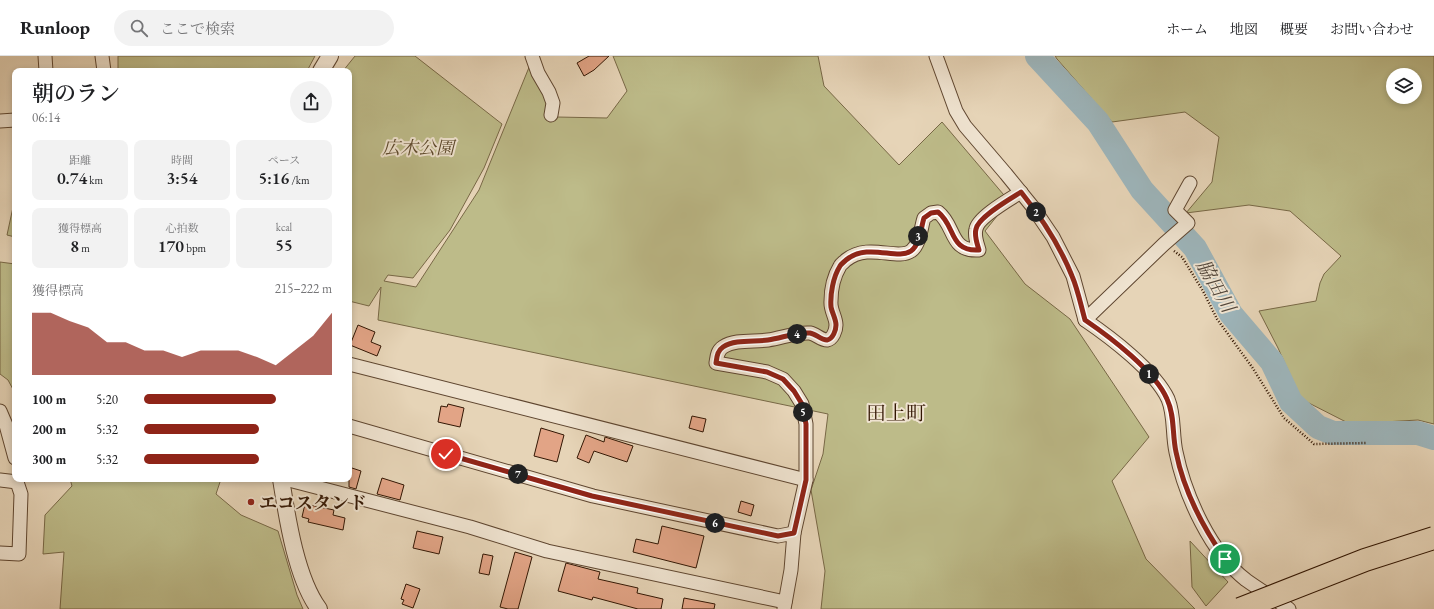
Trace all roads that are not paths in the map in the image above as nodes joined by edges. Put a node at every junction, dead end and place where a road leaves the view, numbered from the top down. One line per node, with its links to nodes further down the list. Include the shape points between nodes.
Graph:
1 (45, 56): 6 (street)
2 (102, 56): 7 (street)
3 (330, 56): 8 (street)
4 (532, 56): 9 (street, via 553,103)
5 (936, 56): 13 (street, via 956,111 965,126)
6 (46, 68)
7 (104, 68)
8 (323, 68)
9 (551, 115)
10 (12, 120): 11 (street)
11 (0, 121)
12 (1190, 183): 14 (street, via 1175,210 1188,223)
13 (1021, 192): 14 (street, via 1056,244 1072,276); 21 (street, via 981,219 976,227 975,237 979,250 970,250 957,243 945,217 938,212 924,218 916,245 911,251 904,254 870,251 850,257 840,265 835,275 831,309 836,325 831,338 827,340 811,333 793,335 729,344 718,353 716,363 767,372 783,379 794,391 802,404 806,424)
14 (1085, 320): 31 (street, via 1111,338 1145,369 1167,398 1172,411 1176,451 1195,511 1225,559 1245,579)
15 (352, 365): 21 (street)
16 (0, 411): 18 (street)
17 (352, 427): 25 (street, via 592,496 778,536)
18 (12, 447)
19 (0, 480): 20 (street)
20 (12, 480)
21 (806, 480): 25 (street)
22 (18, 482): 27 (street, via 21,494 19,554)
23 (282, 482): 29 (street, via 293,544 313,601)
24 (297, 482): 28 (street, via 470,527 547,551)
25 (794, 533): 28 (street)
26 (1434, 538): 30 (highway, bridge, via 1365,560)
27 (0, 553)
28 (785, 606)
29 (319, 609)
30 (1240, 609)
31 (1289, 609)

